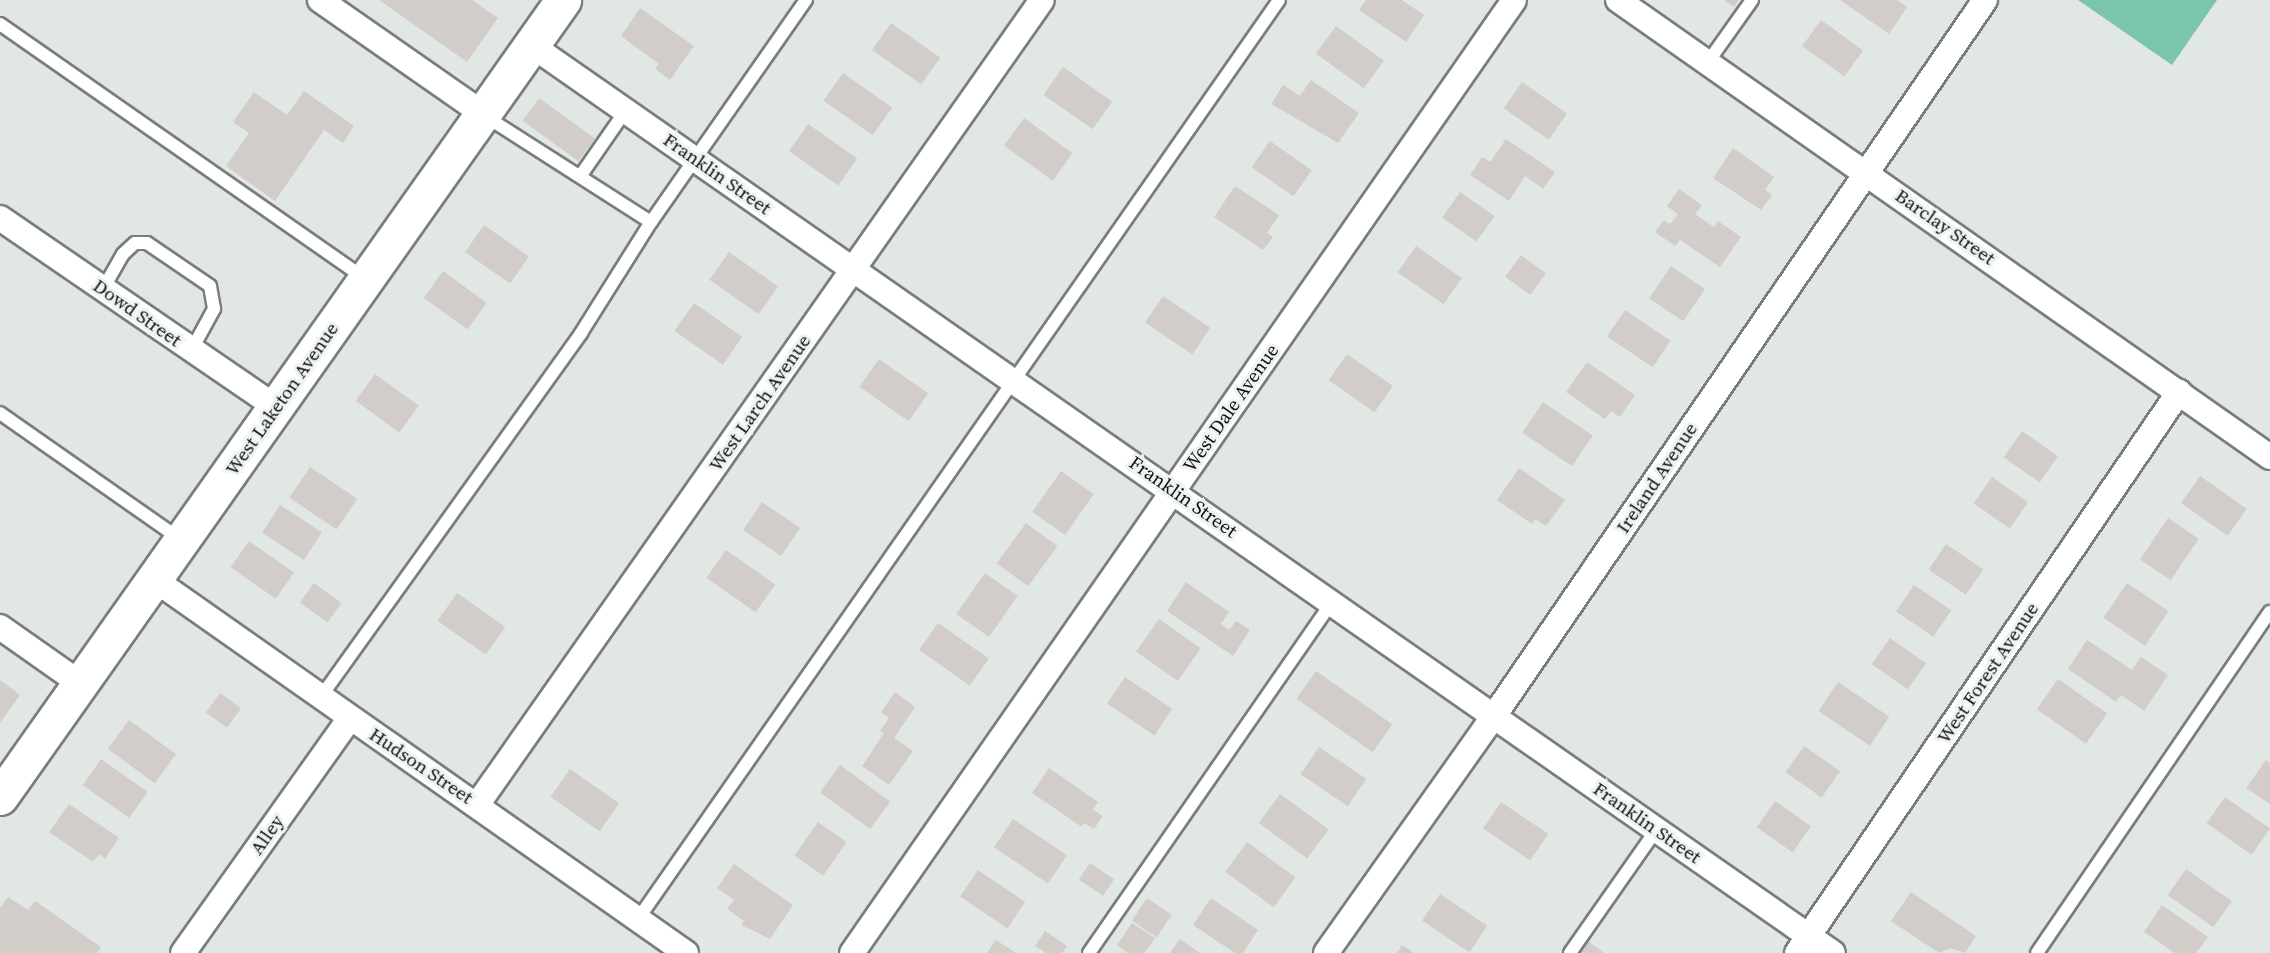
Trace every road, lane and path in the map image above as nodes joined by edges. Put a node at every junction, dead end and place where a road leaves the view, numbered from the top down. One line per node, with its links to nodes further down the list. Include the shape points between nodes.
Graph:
1 (320, 0): 14 (street)
2 (806, 0): 15 (lane)
3 (1042, 0): 20 (street, West Larch Avenue)
4 (1279, 0): 24 (lane)
5 (1514, 0): 29 (street, West Dale Avenue)
6 (1618, 0): 12 (street, Barclay Street)
7 (1752, 0): 12 (lane)
8 (1985, 0): 16 (street, Ireland Avenue)
9 (560, 1): 11 (main road, West Laketon Avenue)
10 (0, 24): 21 (lane)
11 (531, 45): 13 (street, Franklin Street); 14 (main road, West Laketon Avenue)
12 (1708, 62): 16 (street, Barclay Street)
13 (626, 110): 15 (street, Franklin Street); 17 (lane)
14 (482, 113): 17 (lane, via 505,132); 21 (main road, West Laketon Avenue)
15 (695, 159): 19 (lane); 20 (street, Franklin Street)
16 (1865, 170): 25 (street, Barclay Street); 37 (street, Ireland Avenue)
17 (578, 172): 19 (lane)
18 (0, 218): 22 (street, Dowd Street)
19 (651, 222): 36 (lane, via 581,333)
20 (855, 269): 24 (street, Franklin Street); 40 (street, West Larch Avenue)
21 (366, 279): 26 (main road, West Laketon Avenue)
22 (103, 289): 23 (street, Dowd Street); 23 (lane, via 122,254 135,243 147,243 210,286 214,309)
23 (191, 351): 26 (street, Dowd Street)
24 (1014, 379): 29 (street, Franklin Street); 42 (lane)
25 (2179, 393): 28 (street, Barclay Street); 43 (street, West Forest Avenue)
26 (276, 407): 30 (main road, West Laketon Avenue)
27 (0, 413): 30 (lane)
28 (2270, 457)
29 (1174, 490): 32 (street, Franklin Street); 46 (street, West Dale Avenue)
30 (183, 541): 31 (main road, West Laketon Avenue)
31 (155, 580): 35 (main road, West Laketon Avenue); 36 (street, Hudson Street)
32 (1333, 601): 37 (street, Franklin Street); 47 (lane)
33 (2270, 612): 51 (lane)
34 (0, 628): 35 (street)
35 (81, 684): 39 (main road, West Laketon Avenue)
36 (320, 698): 38 (street, Hudson Street)
37 (1494, 716): 41 (street, Franklin Street); 48 (street, Ireland Avenue)
38 (350, 718): 40 (street, Hudson Street); 44 (street, Alley)
39 (0, 797)
40 (477, 805): 42 (street, Hudson Street)
41 (1656, 830): 43 (street, Franklin Street); 49 (lane)
42 (638, 919): 45 (street, Hudson Street)
43 (1803, 945): 50 (street, Franklin Street)
44 (184, 953)
45 (687, 953)
46 (852, 953)
47 (1089, 953)
48 (1326, 953)
49 (1570, 953)
50 (1833, 953)
51 (2037, 953)

